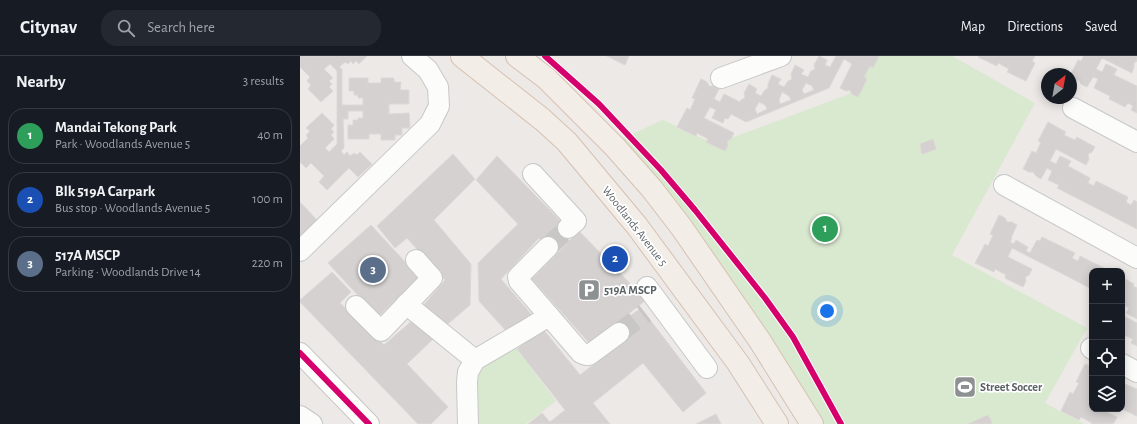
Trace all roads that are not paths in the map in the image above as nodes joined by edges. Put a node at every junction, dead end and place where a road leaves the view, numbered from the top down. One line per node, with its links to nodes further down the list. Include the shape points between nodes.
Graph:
1 (412, 56): 12 (street, via 428,70 438,87 439,106 430,124)
2 (462, 56): 31 (main road, Woodlands Avenue 5, via 567,142 637,226 738,363)
3 (517, 56): 32 (main road, via 552,84 615,147 652,189 756,335)
4 (781, 56): 5 (street)
5 (721, 78)
6 (1073, 108): 7 (street)
7 (1137, 142)
8 (533, 174): 10 (street, via 576,221)
9 (1004, 185): 13 (street)
10 (568, 228)
11 (548, 247): 18 (street, via 518,278)
12 (300, 251)
13 (1137, 258)
14 (416, 260): 16 (street, via 432,278)
15 (646, 287): 23 (street, via 652,308)
16 (406, 304): 17 (street, via 381,331); 21 (street)
17 (356, 306)
18 (549, 316): 19 (street, via 584,355); 21 (street)
19 (619, 333)
20 (300, 352): 29 (street)
21 (475, 360): 30 (street, via 466,382)
22 (1125, 366): 25 (street)
23 (707, 368)
24 (300, 371): 28 (street)
25 (1137, 372)
26 (300, 416): 27 (street)
27 (312, 424)
28 (351, 424)
29 (369, 424)
30 (468, 424)
31 (777, 424)
32 (812, 424)

